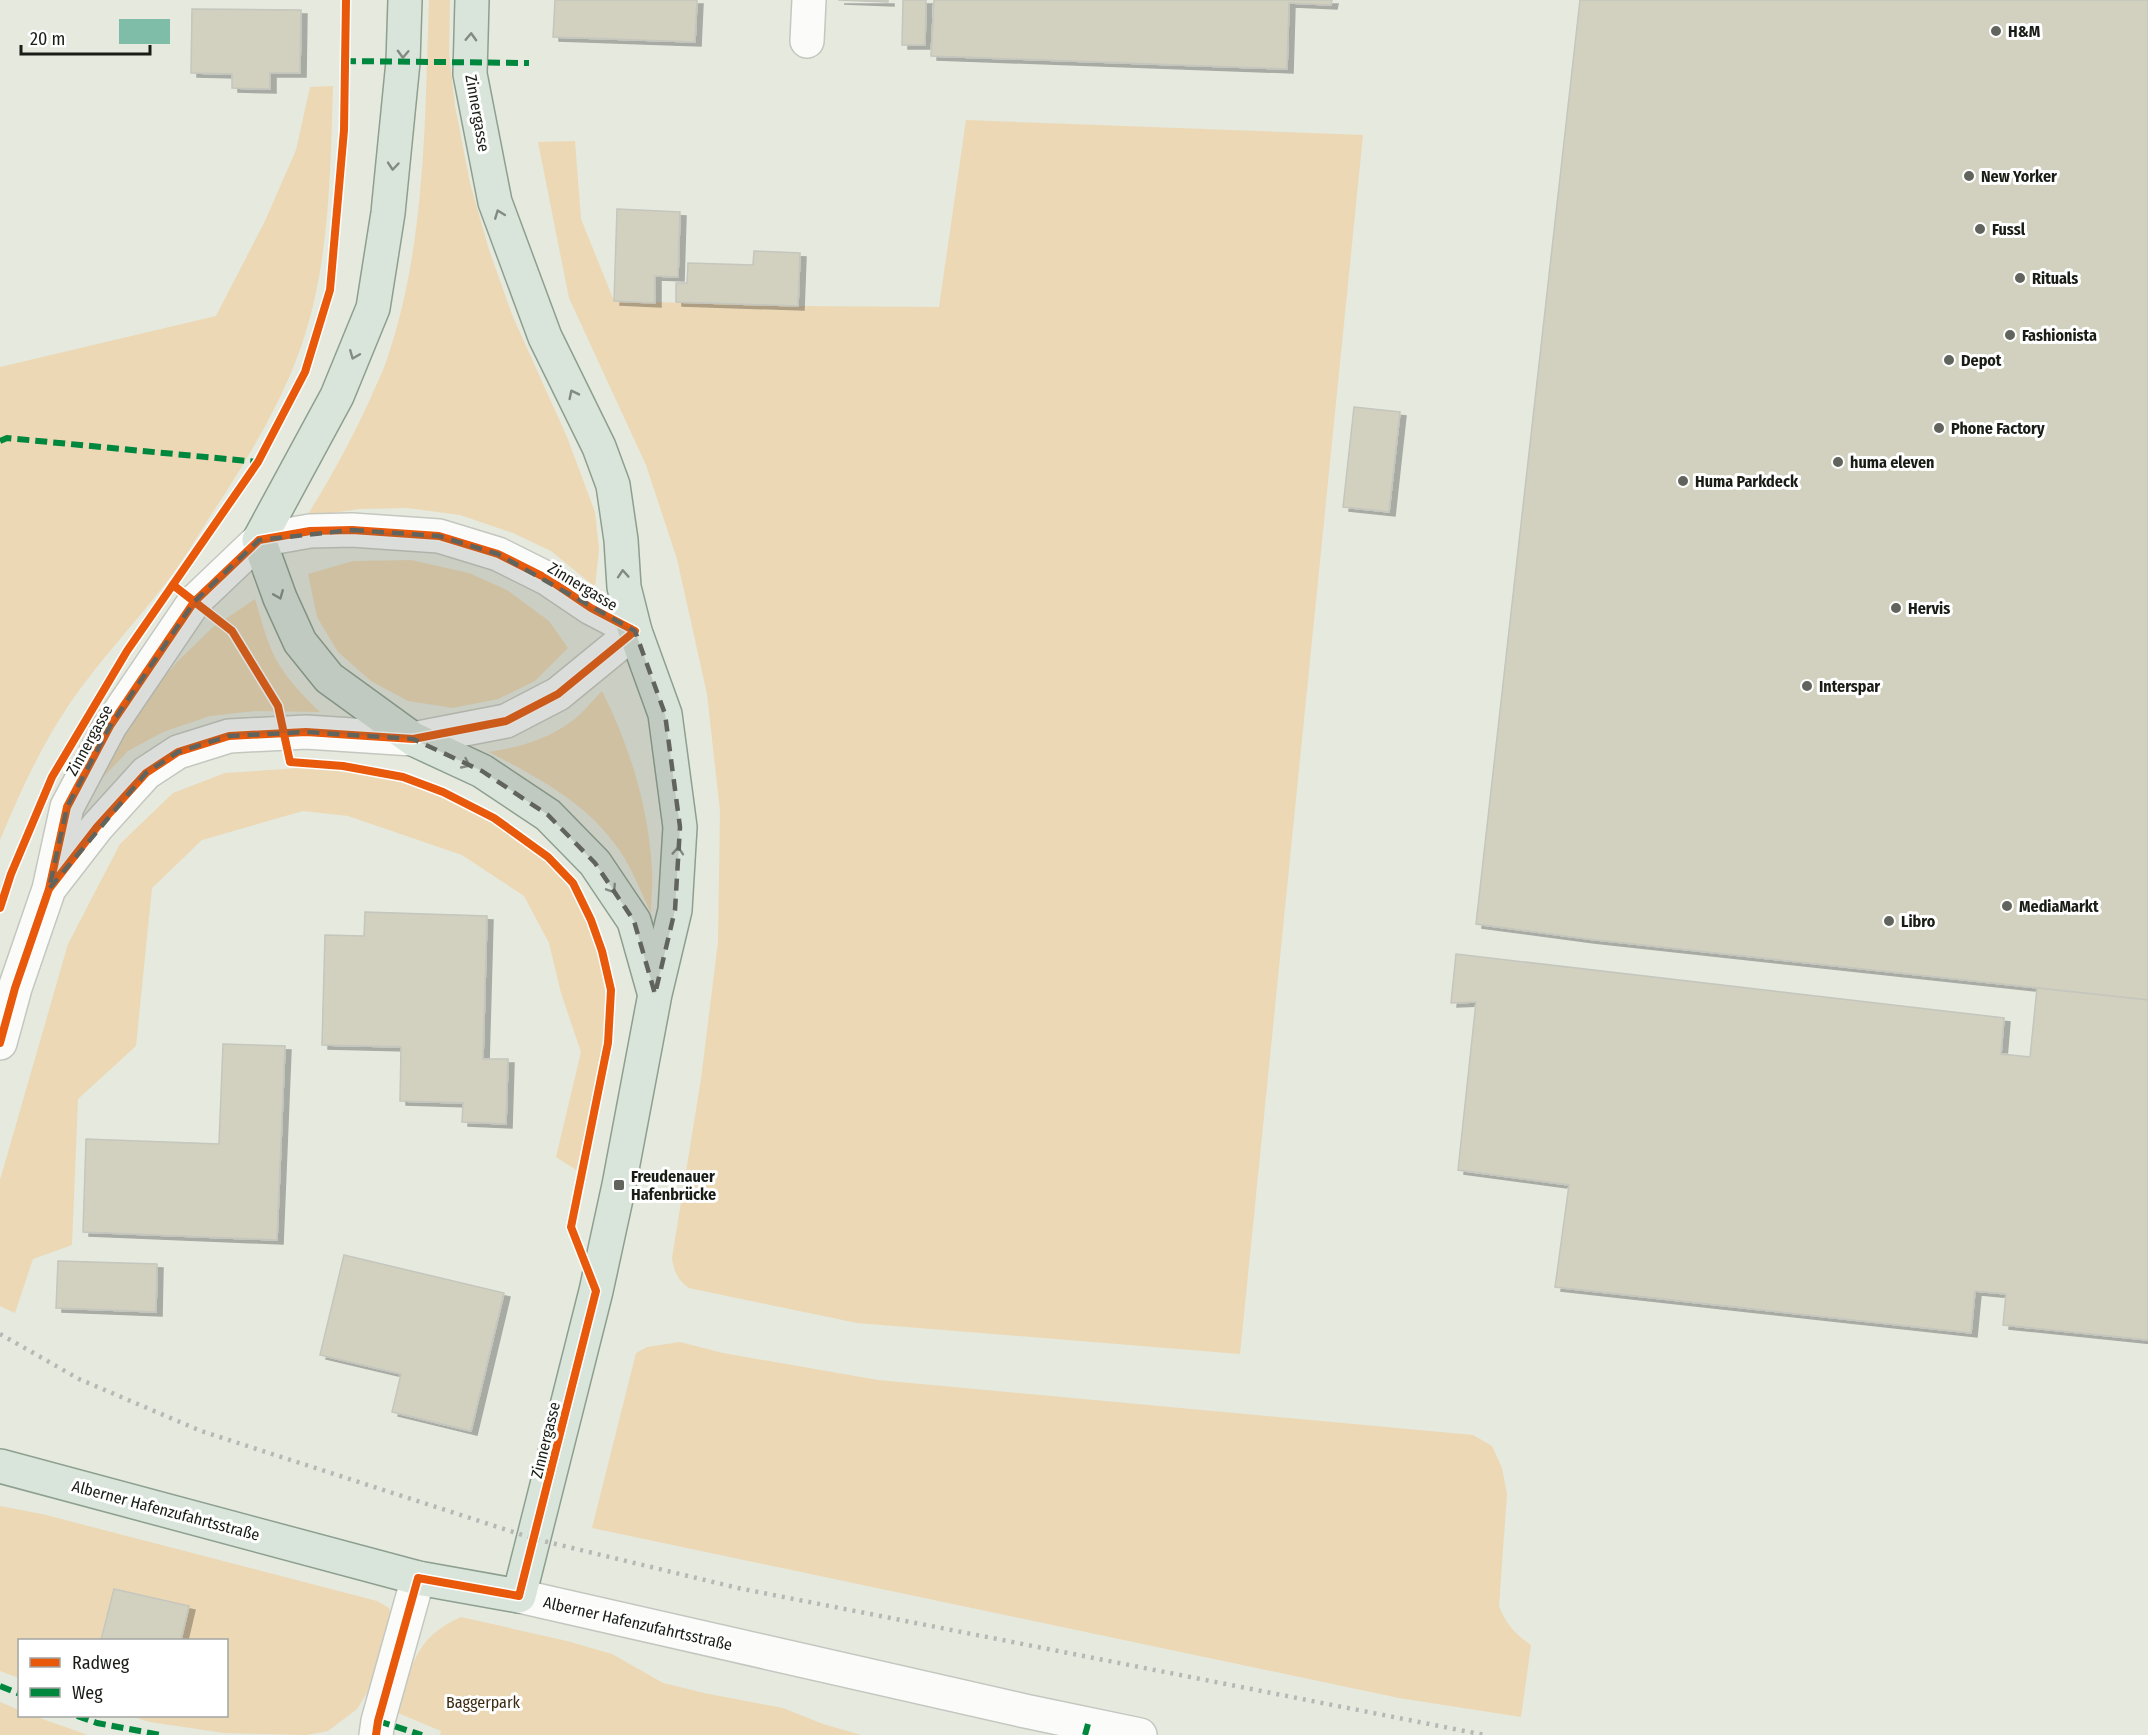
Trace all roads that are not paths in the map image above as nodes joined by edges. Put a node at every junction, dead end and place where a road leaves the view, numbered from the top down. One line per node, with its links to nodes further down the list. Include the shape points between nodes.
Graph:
1 (405, 0): 5 (main road, Zinnergasse, one-way to 5, via 388,213 373,308 337,396)
2 (472, 0): 6 (main road, Zinnergasse, one-way to 2, via 624,587 613,485 599,447 545,337 495,202 470,74)
3 (809, 0): 4 (street)
4 (807, 41)
5 (258, 540): 6 (street, Zinnergasse, via 310,531 352,530 440,536 498,554); 7 (main road, Zinnergasse, one-way to 7, via 300,642 329,678); 8 (street, Zinnergasse, via 194,602 110,726 67,807)
6 (635, 631): 7 (street, Zinnergasse, via 558,694 506,721); 9 (main road, Zinnergasse, one-way to 6, via 675,910 680,827 665,714)
7 (413, 739): 8 (street, Zinnergasse, via 306,732 229,736 178,752 146,773); 9 (main road, Zinnergasse, one-way to 9, via 482,771 548,815 595,863 634,921)
8 (49, 889): 10 (street)
9 (655, 994): 13 (main road, Zinnergasse, via 596,1291)
10 (0, 1043)
11 (0, 1466): 12 (main road, Alberner Hafenzufahrtsstraße)
12 (418, 1578): 13 (main road, Alberner Hafenzufahrtsstraße); 14 (street)
13 (519, 1596): 15 (street, Alberner Hafenzufahrtsstraße)
14 (376, 1735)
15 (1140, 1735)

